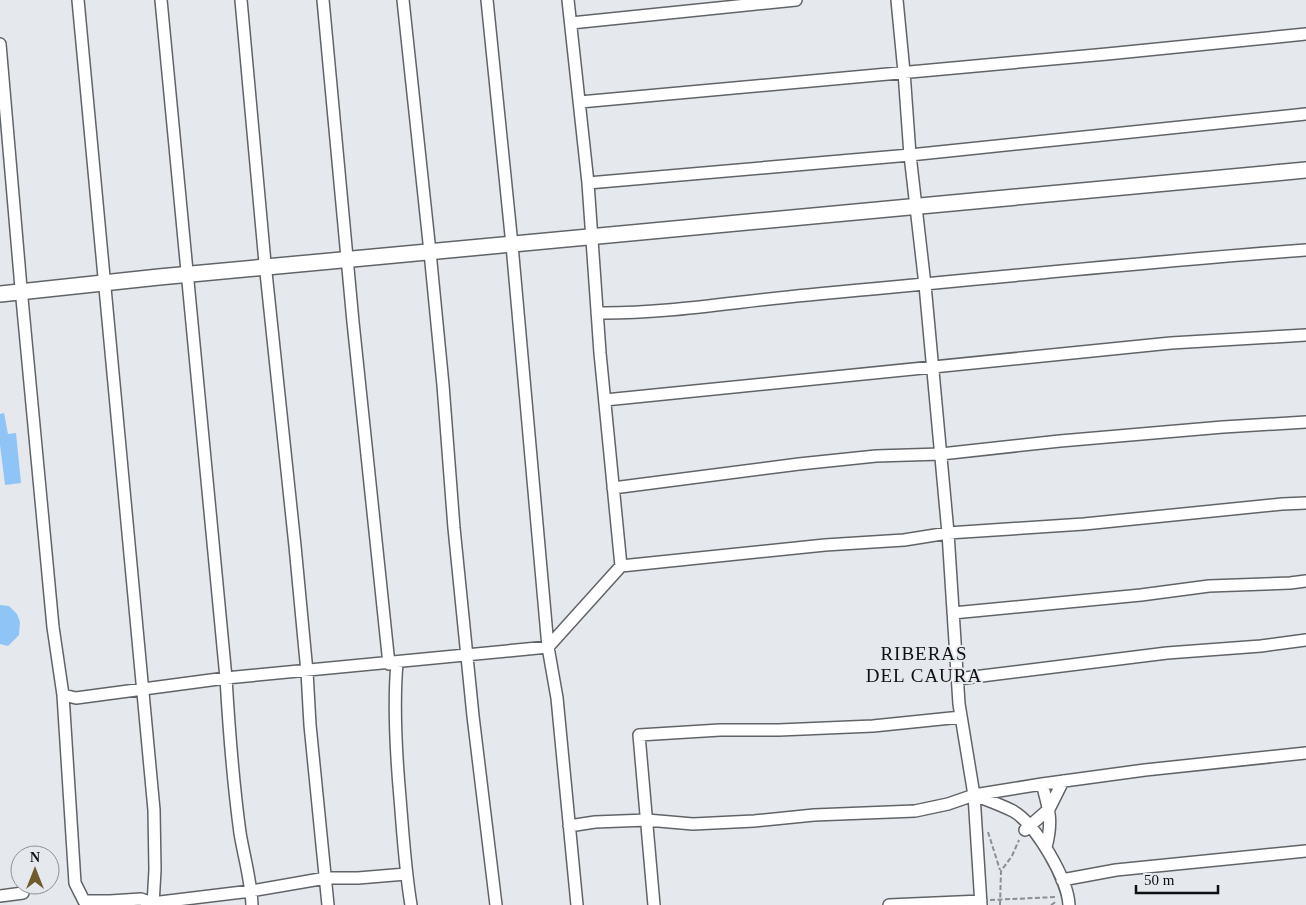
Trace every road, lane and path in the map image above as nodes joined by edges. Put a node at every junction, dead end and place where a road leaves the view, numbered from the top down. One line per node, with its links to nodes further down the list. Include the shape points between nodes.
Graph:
1 (78, 0): 27 (street)
2 (161, 0): 26 (street)
3 (241, 0): 25 (street)
4 (323, 0): 24 (street)
5 (403, 0): 23 (street)
6 (487, 0): 21 (street)
7 (568, 0): 10 (street)
8 (796, 0): 10 (street)
9 (897, 0): 13 (street)
10 (571, 23): 14 (street)
11 (1306, 34): 13 (street)
12 (0, 44): 29 (street)
13 (904, 72): 14 (street); 16 (street)
14 (580, 102): 18 (street)
15 (1306, 114): 16 (street)
16 (910, 155): 18 (street); 19 (street)
17 (1306, 170): 19 (street)
18 (588, 183): 20 (street)
19 (915, 208): 20 (street); 28 (street)
20 (592, 238): 21 (street); 31 (street)
21 (512, 245): 23 (street); 44 (street)
22 (1306, 250): 28 (street)
23 (430, 252): 24 (street); 45 (street)
24 (347, 260): 25 (street); 46 (street)
25 (266, 268): 26 (street); 47 (street)
26 (187, 275): 27 (street); 48 (street)
27 (105, 283): 29 (street); 50 (street)
28 (925, 285): 31 (street, via 647,312); 33 (street)
29 (21, 291): 30 (street); 51 (street, via 53,627)
30 (0, 294)
31 (597, 313): 34 (street)
32 (1306, 335): 33 (street, via 1171,343)
33 (932, 367): 34 (street); 36 (street)
34 (605, 400): 37 (street)
35 (1306, 422): 36 (street, via 1060,441)
36 (941, 454): 37 (street, via 856,458); 39 (street)
37 (613, 488): 40 (street)
38 (1306, 503): 39 (street)
39 (948, 534): 40 (street); 42 (street)
40 (621, 566): 44 (street)
41 (1306, 581): 42 (street, via 1209,586)
42 (953, 613): 49 (street)
43 (1306, 640): 49 (street, via 1167,653)
44 (548, 647): 45 (street); 60 (street, via 557,698)
45 (468, 656): 46 (street); 78 (street)
46 (393, 663): 47 (street); 65 (street)
47 (307, 672): 48 (street); 66 (street)
48 (226, 678): 50 (street); 69 (street, via 240,834)
49 (957, 679): 52 (street)
50 (142, 690): 51 (street, via 76,698); 73 (street, via 154,810)
51 (63, 695): 68 (street)
52 (961, 717): 56 (street); 59 (street, via 873,726 639,735)
53 (1306, 753): 54 (street)
54 (1063, 781): 55 (street); 57 (street)
55 (1042, 784): 56 (street); 57 (street)
56 (974, 795): 58 (street); 59 (street, via 915,811 694,824); 61 (street, via 1014,812)
57 (1049, 809): 61 (street); 62 (street, via 1050,831)
58 (975, 811): 64 (path, via 989,833); 72 (street)
59 (647, 820): 60 (street); 80 (street)
60 (569, 826): 79 (street)
61 (1026, 829): 62 (street); 64 (path)
62 (1046, 847): 67 (street)
63 (1306, 851): 67 (street, via 1116,870)
64 (1001, 871): 70 (path)
65 (406, 874): 66 (street); 77 (street)
66 (326, 878): 69 (street); 76 (street)
67 (1062, 880): 71 (street)
68 (77, 887): 73 (street, via 84,902 140,898); 74 (street)
69 (251, 891): 73 (street); 75 (street)
70 (1000, 900): 71 (path); 72 (path); 82 (path)
71 (1069, 901): 83 (path)
72 (981, 903): 81 (street)
73 (153, 904)
74 (74, 905)
75 (252, 905)
76 (328, 905)
77 (411, 905)
78 (496, 905)
79 (577, 905)
80 (654, 905)
81 (889, 905)
82 (1000, 905)
83 (1051, 905)

